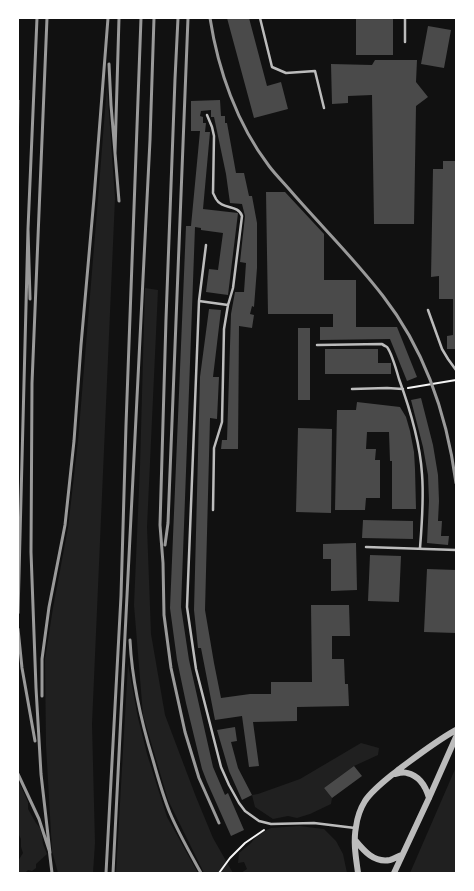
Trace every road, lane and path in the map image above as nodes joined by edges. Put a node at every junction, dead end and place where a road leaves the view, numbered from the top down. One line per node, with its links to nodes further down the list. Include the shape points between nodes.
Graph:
1 (260, 18): 4 (lane, via 272,67 286,73 315,71)
2 (405, 18): 3 (lane)
3 (405, 42)
4 (324, 108)
5 (207, 115): 8 (lane, via 214,136 216,199 222,205 238,209 242,216)
6 (206, 245): 7 (lane)
7 (199, 301): 8 (lane); 23 (lane, via 187,607 196,669 221,766 238,803 259,820)
8 (228, 305): 15 (lane, via 224,329 222,422 214,448)
9 (428, 310): 11 (lane, via 442,350)
10 (317, 345): 14 (lane, via 382,344 387,348)
11 (456, 370)
12 (456, 380): 14 (path)
13 (352, 389): 14 (lane)
14 (403, 389): 17 (lane, via 415,431 422,473)
15 (213, 510)
16 (366, 547): 17 (lane)
17 (420, 548): 18 (lane)
18 (456, 550)
19 (456, 730): 21 (street, via 442,737)
20 (456, 737): 22 (street)
21 (394, 774): 22 (street, via 406,772 414,775 426,788); 24 (street, via 365,801)
22 (429, 798): 26 (street)
23 (271, 824): 24 (lane, via 314,823); 27 (path, via 245,843)
24 (355, 828): 25 (street)
25 (355, 840): 26 (street, via 371,857 380,860 390,860); 28 (street)
26 (402, 855): 29 (street)
27 (219, 873)
28 (358, 873)
29 (394, 873)

